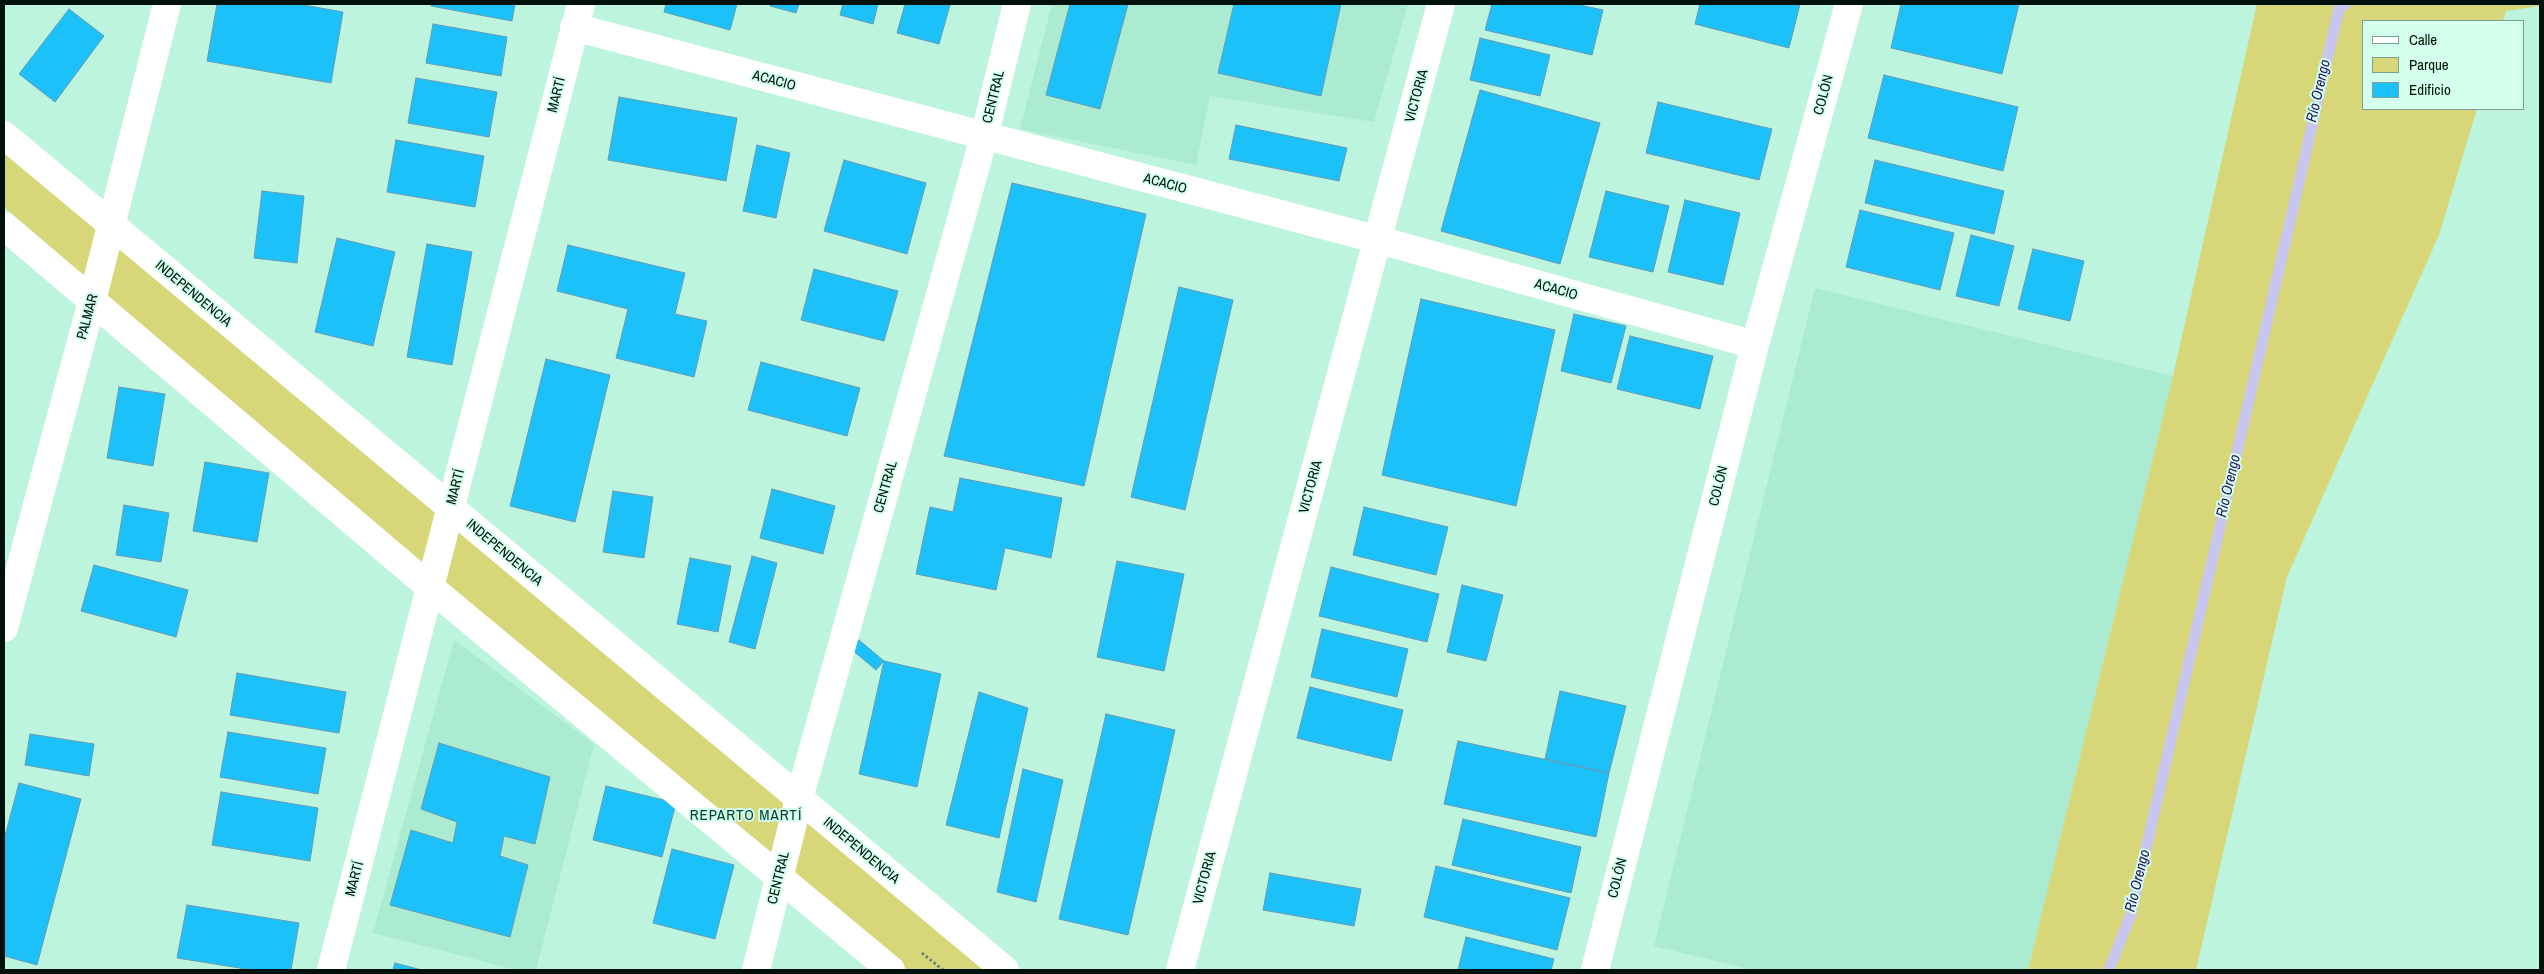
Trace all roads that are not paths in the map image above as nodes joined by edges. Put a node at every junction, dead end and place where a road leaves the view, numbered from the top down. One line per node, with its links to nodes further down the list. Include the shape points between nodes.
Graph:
1 (167, 4): 8 (street, PALMAR)
2 (1017, 4): 7 (street, CENTRAL)
3 (1442, 4): 10 (street, VICTORIA)
4 (1849, 4): 12 (street, COLÓN)
5 (578, 16): 7 (street, ACACIO); 13 (street, MARTÍ)
6 (4, 135): 8 (street, INDEPENDENCIA)
7 (984, 137): 10 (street, ACACIO); 16 (street, CENTRAL)
8 (110, 225): 11 (street, PALMAR); 13 (street, INDEPENDENCIA)
9 (4, 226): 11 (street)
10 (1379, 240): 12 (street, ACACIO); 22 (street, VICTORIA)
11 (92, 301): 14 (street); 15 (street, PALMAR)
12 (1755, 345): 23 (street, COLÓN)
13 (451, 508): 14 (street, MARTÍ); 16 (street, INDEPENDENCIA)
14 (431, 588): 17 (street); 18 (street, MARTÍ)
15 (4, 628)
16 (799, 799): 17 (street, CENTRAL); 21 (street, INDEPENDENCIA)
17 (780, 876): 19 (street, CENTRAL); 20 (street)
18 (331, 970)
19 (756, 970)
20 (890, 970)
21 (1005, 970)
22 (1180, 970)
23 (1595, 970)

